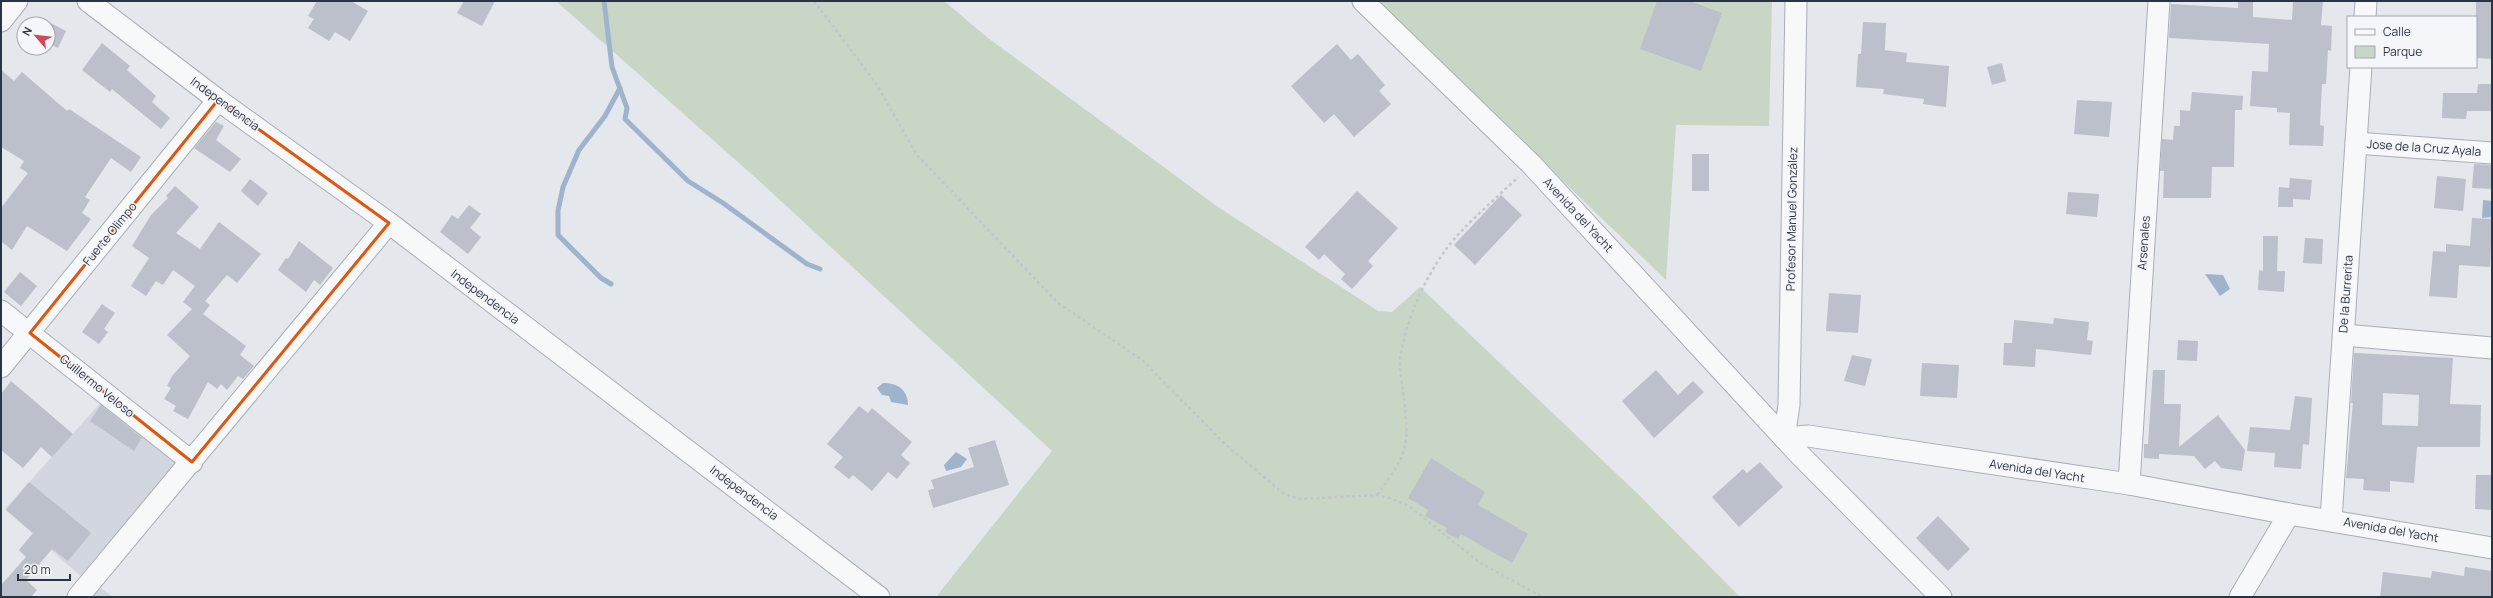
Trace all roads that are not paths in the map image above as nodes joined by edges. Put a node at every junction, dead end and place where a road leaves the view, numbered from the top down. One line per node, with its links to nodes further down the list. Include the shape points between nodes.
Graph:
1 (17, 1): 8 (street)
2 (88, 1): 10 (street, Independencia)
3 (1363, 1): 19 (street, Avenida del Yacht, via 1531,164)
4 (1796, 1): 19 (street, Profesor Manuel González, via 1789,406)
5 (2159, 1): 21 (street, Arsenales)
6 (2366, 1): 7 (street)
7 (2364, 16)
8 (1, 21)
9 (2361, 68): 11 (street, De la Burrerita)
10 (218, 100): 13 (street, Independencia); 15 (street, Fuerte Olimpo)
11 (2356, 143): 12 (street, Jose de la Cruz Ayala); 16 (street, De la Burrerita)
12 (2492, 152)
13 (389, 223): 20 (street); 26 (street, Independencia)
14 (1, 310): 15 (street, Guillermo Veloso)
15 (30, 333): 18 (street, Fuerte Olimpo); 20 (street, Guillermo Veloso)
16 (2344, 335): 17 (street); 23 (street, De la Burrerita)
17 (2492, 348)
18 (1, 368)
19 (1784, 438): 21 (street, Avenida del Yacht, via 1808,436); 27 (street, Avenida del Yacht)
20 (192, 462): 25 (street)
21 (2129, 484): 22 (street, Avenida del Yacht)
22 (2289, 514): 23 (street, Avenida del Yacht); 28 (street)
23 (2331, 520): 24 (street, Avenida del Yacht)
24 (2492, 548)
25 (78, 597)
26 (879, 597)
27 (1941, 597)
28 (2240, 597)

